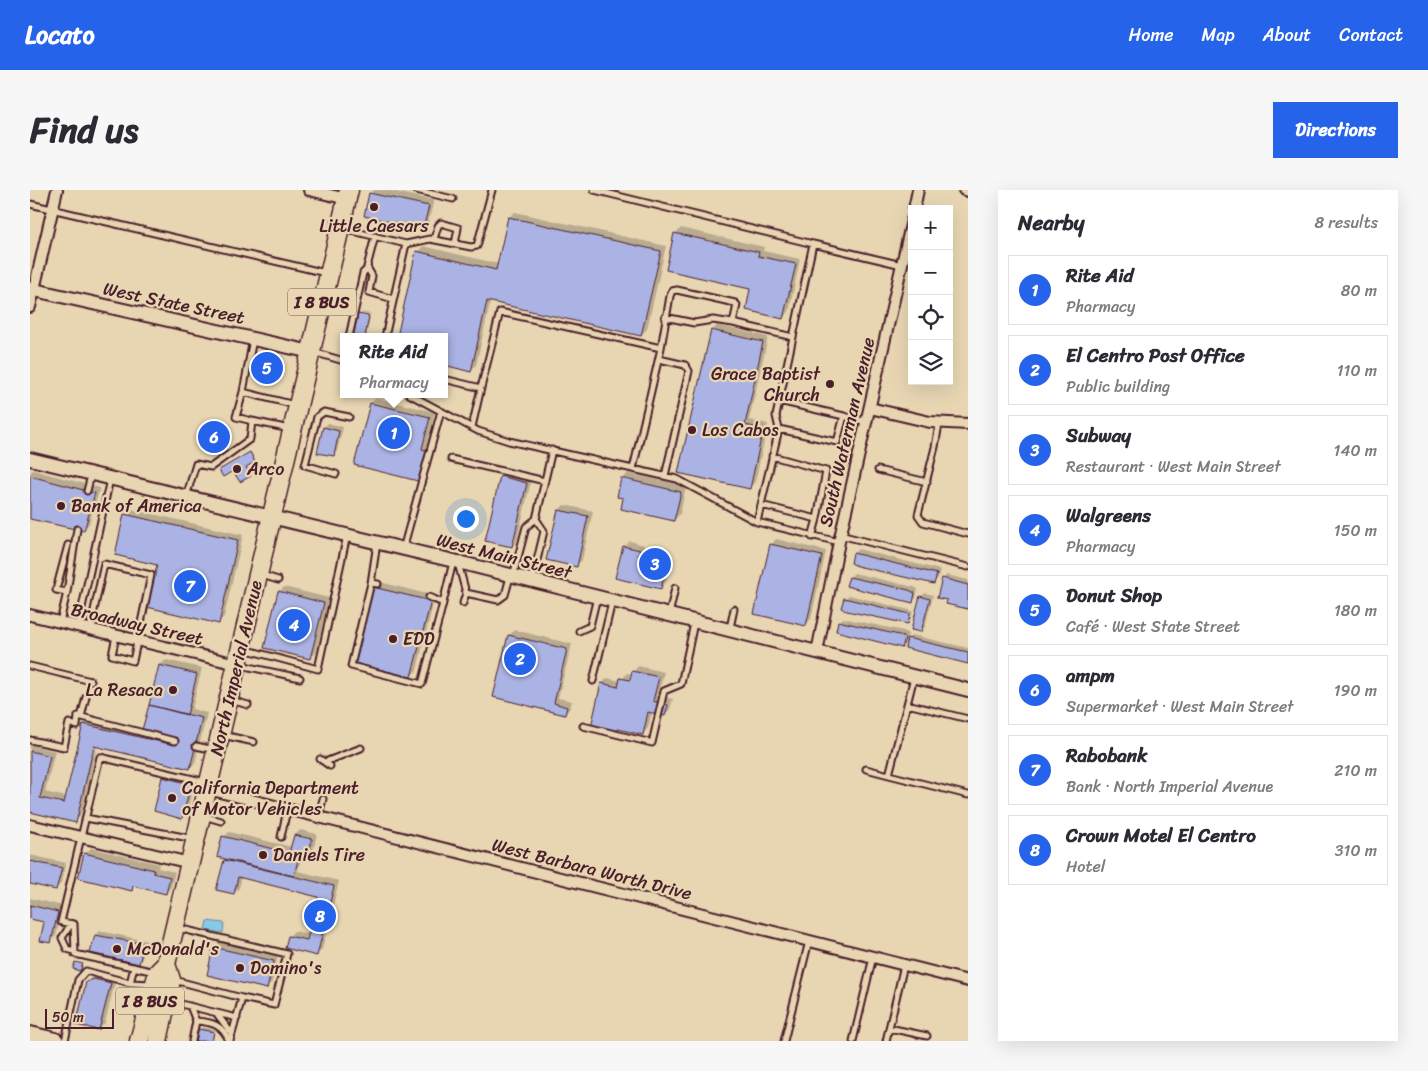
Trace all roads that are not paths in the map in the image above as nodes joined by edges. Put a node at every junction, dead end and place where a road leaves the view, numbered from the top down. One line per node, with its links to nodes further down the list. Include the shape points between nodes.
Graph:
1 (57, 190): 13 (street)
2 (310, 190): 9 (street)
3 (416, 190): 10 (lane)
4 (492, 190): 19 (lane, via 477,246)
5 (594, 190): 20 (lane)
6 (918, 190): 12 (street)
7 (964, 190): 8 (street)
8 (968, 191)
9 (348, 194): 14 (highway, I 8 BUS)
10 (453, 199)
11 (30, 204): 13 (lane)
12 (915, 205)
13 (53, 209): 23 (lane); 24 (street)
14 (340, 228): 15 (lane); 23 (highway, I 8 BUS)
15 (374, 236): 18 (lane); 22 (lane)
16 (908, 238): 21 (street, South Waterman Avenue)
17 (434, 239): 18 (lane); 19 (lane); 19 (lane, via 441,223 458,228)
18 (406, 244): 25 (lane)
19 (454, 244)
20 (813, 244): 21 (lane); 31 (lane)
21 (902, 265): 43 (street, South Waterman Avenue)
22 (367, 269): 25 (lane, via 372,276 369,292); 29 (lane, via 362,273)
23 (329, 274): 34 (highway, I 8 BUS)
24 (32, 290): 26 (street); 32 (street, West State Street)
25 (393, 299): 30 (lane)
26 (30, 307)
27 (665, 317): 28 (lane, via 694,324 713,320); 28 (lane, via 672,291 677,290 735,303); 33 (lane)
28 (734, 323): 31 (lane)
29 (350, 333)
30 (385, 333)
31 (793, 337): 41 (lane)
32 (253, 339): 34 (street, West State Street); 39 (lane)
33 (661, 348): 36 (lane); 38 (lane, via 500,312)
34 (310, 352): 35 (lane); 42 (highway, I 8 BUS)
35 (340, 360)
36 (659, 360): 58 (lane); 62 (lane, via 685,365 689,372)
37 (448, 380): 38 (lane)
38 (481, 388): 51 (lane)
39 (243, 392): 42 (lane); 47 (lane, via 236,417)
40 (417, 398): 44 (lane)
41 (779, 401): 45 (lane); 52 (lane)
42 (298, 406): 53 (highway, I 8 BUS)
43 (870, 408): 48 (street, South Waterman Avenue); 49 (street)
44 (441, 411): 51 (lane); 80 (lane)
45 (844, 416): 48 (lane); 52 (lane, via 837,442)
46 (349, 417): 61 (lane, via 324,412 317,417 305,465)
47 (252, 421): 53 (lane); 67 (lane, via 250,439 211,467 196,464)
48 (867, 422): 77 (street, South Waterman Avenue)
49 (939, 424): 50 (street); 65 (lane)
50 (968, 424)
51 (472, 427): 54 (lane, via 508,441)
52 (778, 429): 55 (lane)
53 (292, 430): 69 (highway, I 8 BUS)
54 (552, 450): 58 (lane); 64 (lane)
55 (772, 456): 68 (lane); 70 (lane, via 826,471)
56 (30, 459): 60 (street, West Main Street)
57 (451, 459): 64 (lane)
58 (634, 469): 62 (lane)
59 (878, 470): 65 (lane)
60 (91, 474): 63 (street, West Main Street); 66 (lane)
61 (336, 474)
62 (665, 476): 72 (lane, via 677,479)
63 (110, 479): 67 (street, West Main Street); 102 (lane)
64 (545, 481): 71 (lane)
65 (927, 482): 74 (lane, via 919,519)
66 (86, 491)
67 (186, 498): 69 (street, West Main Street)
68 (761, 505): 70 (lane); 72 (lane)
69 (271, 518): 75 (street, West Main Street); 83 (highway, North Imperial Avenue / I 8 BUS)
70 (816, 519): 76 (lane)
71 (536, 520): 84 (lane, via 526,527); 86 (lane, via 544,531)
72 (757, 522): 76 (lane)
73 (77, 529): 90 (lane)
74 (968, 534)
75 (347, 536): 78 (street, West Main Street); 109 (lane, via 318,669)
76 (812, 537): 77 (lane)
77 (840, 539): 82 (lane); 108 (street, South Waterman Avenue)
78 (377, 543): 80 (street, West Main Street); 87 (lane)
79 (68, 545): 90 (lane, via 56,590)
80 (403, 549): 81 (street, West Main Street)
81 (456, 562): 84 (street, West Main Street); 91 (lane); 95 (lane)
82 (968, 567)
83 (258, 574): 85 (lane); 109 (highway, North Imperial Avenue / I 8 BUS)
84 (512, 576): 86 (street, West Main Street); 91 (lane, via 505,595 498,600)
85 (278, 580)
86 (532, 581): 93 (street, West Main Street)
87 (371, 582): 88 (lane); 95 (lane, via 351,666 422,684)
88 (378, 584)
89 (676, 588): 98 (lane)
90 (67, 592): 100 (lane)
91 (466, 593): 96 (lane)
92 (429, 597): 95 (lane)
93 (597, 598): 94 (street, West Main Street); 105 (lane, via 590,626)
94 (612, 601): 98 (street, West Main Street); 114 (lane)
95 (443, 603)
96 (463, 603)
97 (734, 609): 104 (lane)
98 (669, 615): 101 (street, West Main Street)
99 (30, 616): 100 (street, Broadway Street)
100 (60, 622): 102 (street, Broadway Street)
101 (695, 622): 104 (street, West Main Street); 122 (lane, via 681,684 664,692 652,743)
102 (78, 627): 103 (street, Broadway Street)
103 (90, 630): 106 (street, Broadway Street); 107 (lane, via 104,564 151,575)
104 (729, 630): 108 (street, West Main Street)
105 (579, 631)
106 (116, 636): 107 (street, Broadway Street); 107 (lane, via 112,655 133,660)
107 (138, 641): 109 (street, Broadway Street)
108 (817, 652): 111 (street, West Main Street)
109 (239, 656): 112 (lane); 117 (highway, North Imperial Avenue / I 8 BUS)
110 (30, 666): 113 (lane)
111 (914, 677): 115 (street, West Main Street); 119 (lane)
112 (300, 678)
113 (91, 681)
114 (594, 681)
115 (968, 690)
116 (86, 697): 120 (lane)
117 (229, 700): 118 (lane); 125 (highway, North Imperial Avenue / I 8 BUS)
118 (248, 704)
119 (907, 704): 121 (lane); 131 (lane)
120 (81, 717): 123 (lane, via 78,716 77,726 69,723 64,747); 124 (lane)
121 (968, 719)
122 (583, 726)
123 (30, 740)
124 (175, 741)
125 (219, 742): 126 (lane); 127 (lane); 132 (highway, North Imperial Avenue / I 8 BUS)
126 (254, 742)
127 (196, 746)
128 (362, 748): 129 (lane, via 328,764)
129 (320, 759)
130 (866, 769): 131 (lane)
131 (890, 775): 133 (lane)
132 (208, 785): 135 (street, West Barbara Worth Drive); 136 (highway, North Imperial Avenue / I 8 BUS); 137 (lane, via 100,757)
133 (968, 795)
134 (323, 800): 138 (lane)
135 (286, 810): 138 (street, West Barbara Worth Drive); 142 (lane)
136 (201, 816): 139 (lane); 143 (highway, North Imperial Avenue / I 8 BUS)
137 (86, 818): 141 (lane); 143 (lane)
138 (318, 818): 147 (street, West Barbara Worth Drive)
139 (221, 821)
140 (30, 825): 141 (street)
141 (80, 837): 144 (street); 145 (lane, via 61,922)
142 (281, 837)
143 (196, 840): 144 (highway, North Imperial Avenue / I 8 BUS)
144 (190, 863): 146 (highway, North Imperial Avenue / I 8 BUS)
145 (72, 924): 149 (lane); 149 (lane, via 62,938 66,949)
146 (175, 927): 153 (highway, North Imperial Avenue / I 8 BUS); 156 (lane, via 287,954 274,1005)
147 (809, 941): 150 (street, West Barbara Worth Drive); 172 (lane)
148 (60, 951): 149 (lane)
149 (74, 952): 152 (lane)
150 (873, 957): 151 (street, West Barbara Worth Drive); 173 (lane)
151 (904, 965): 154 (street, West Barbara Worth Drive); 162 (lane)
152 (134, 967): 153 (lane); 155 (lane)
153 (162, 975): 155 (lane); 156 (lane); 157 (highway, North Imperial Avenue / I 8 BUS); 168 (highway, North Imperial Avenue / I 8 BUS)
154 (968, 981)
155 (130, 983): 167 (lane, via 86,971 78,980)
156 (242, 998): 160 (lane)
157 (168, 1001): 158 (lane); 169 (highway, North Imperial Avenue / I 8 BUS)
158 (190, 1006): 159 (lane); 161 (lane)
159 (217, 1013): 160 (lane); 163 (lane)
160 (237, 1018): 163 (lane)
161 (196, 1021): 170 (lane); 171 (lane, via 215,1024 225,1030)
162 (889, 1028): 165 (lane); 174 (lane)
163 (232, 1034): 171 (lane)
164 (30, 1035): 166 (main road)
165 (927, 1036)
166 (55, 1041)
167 (65, 1041)
168 (139, 1041)
169 (158, 1041)
170 (192, 1041)
171 (230, 1041)
172 (784, 1041)
173 (853, 1041)
174 (886, 1041)

